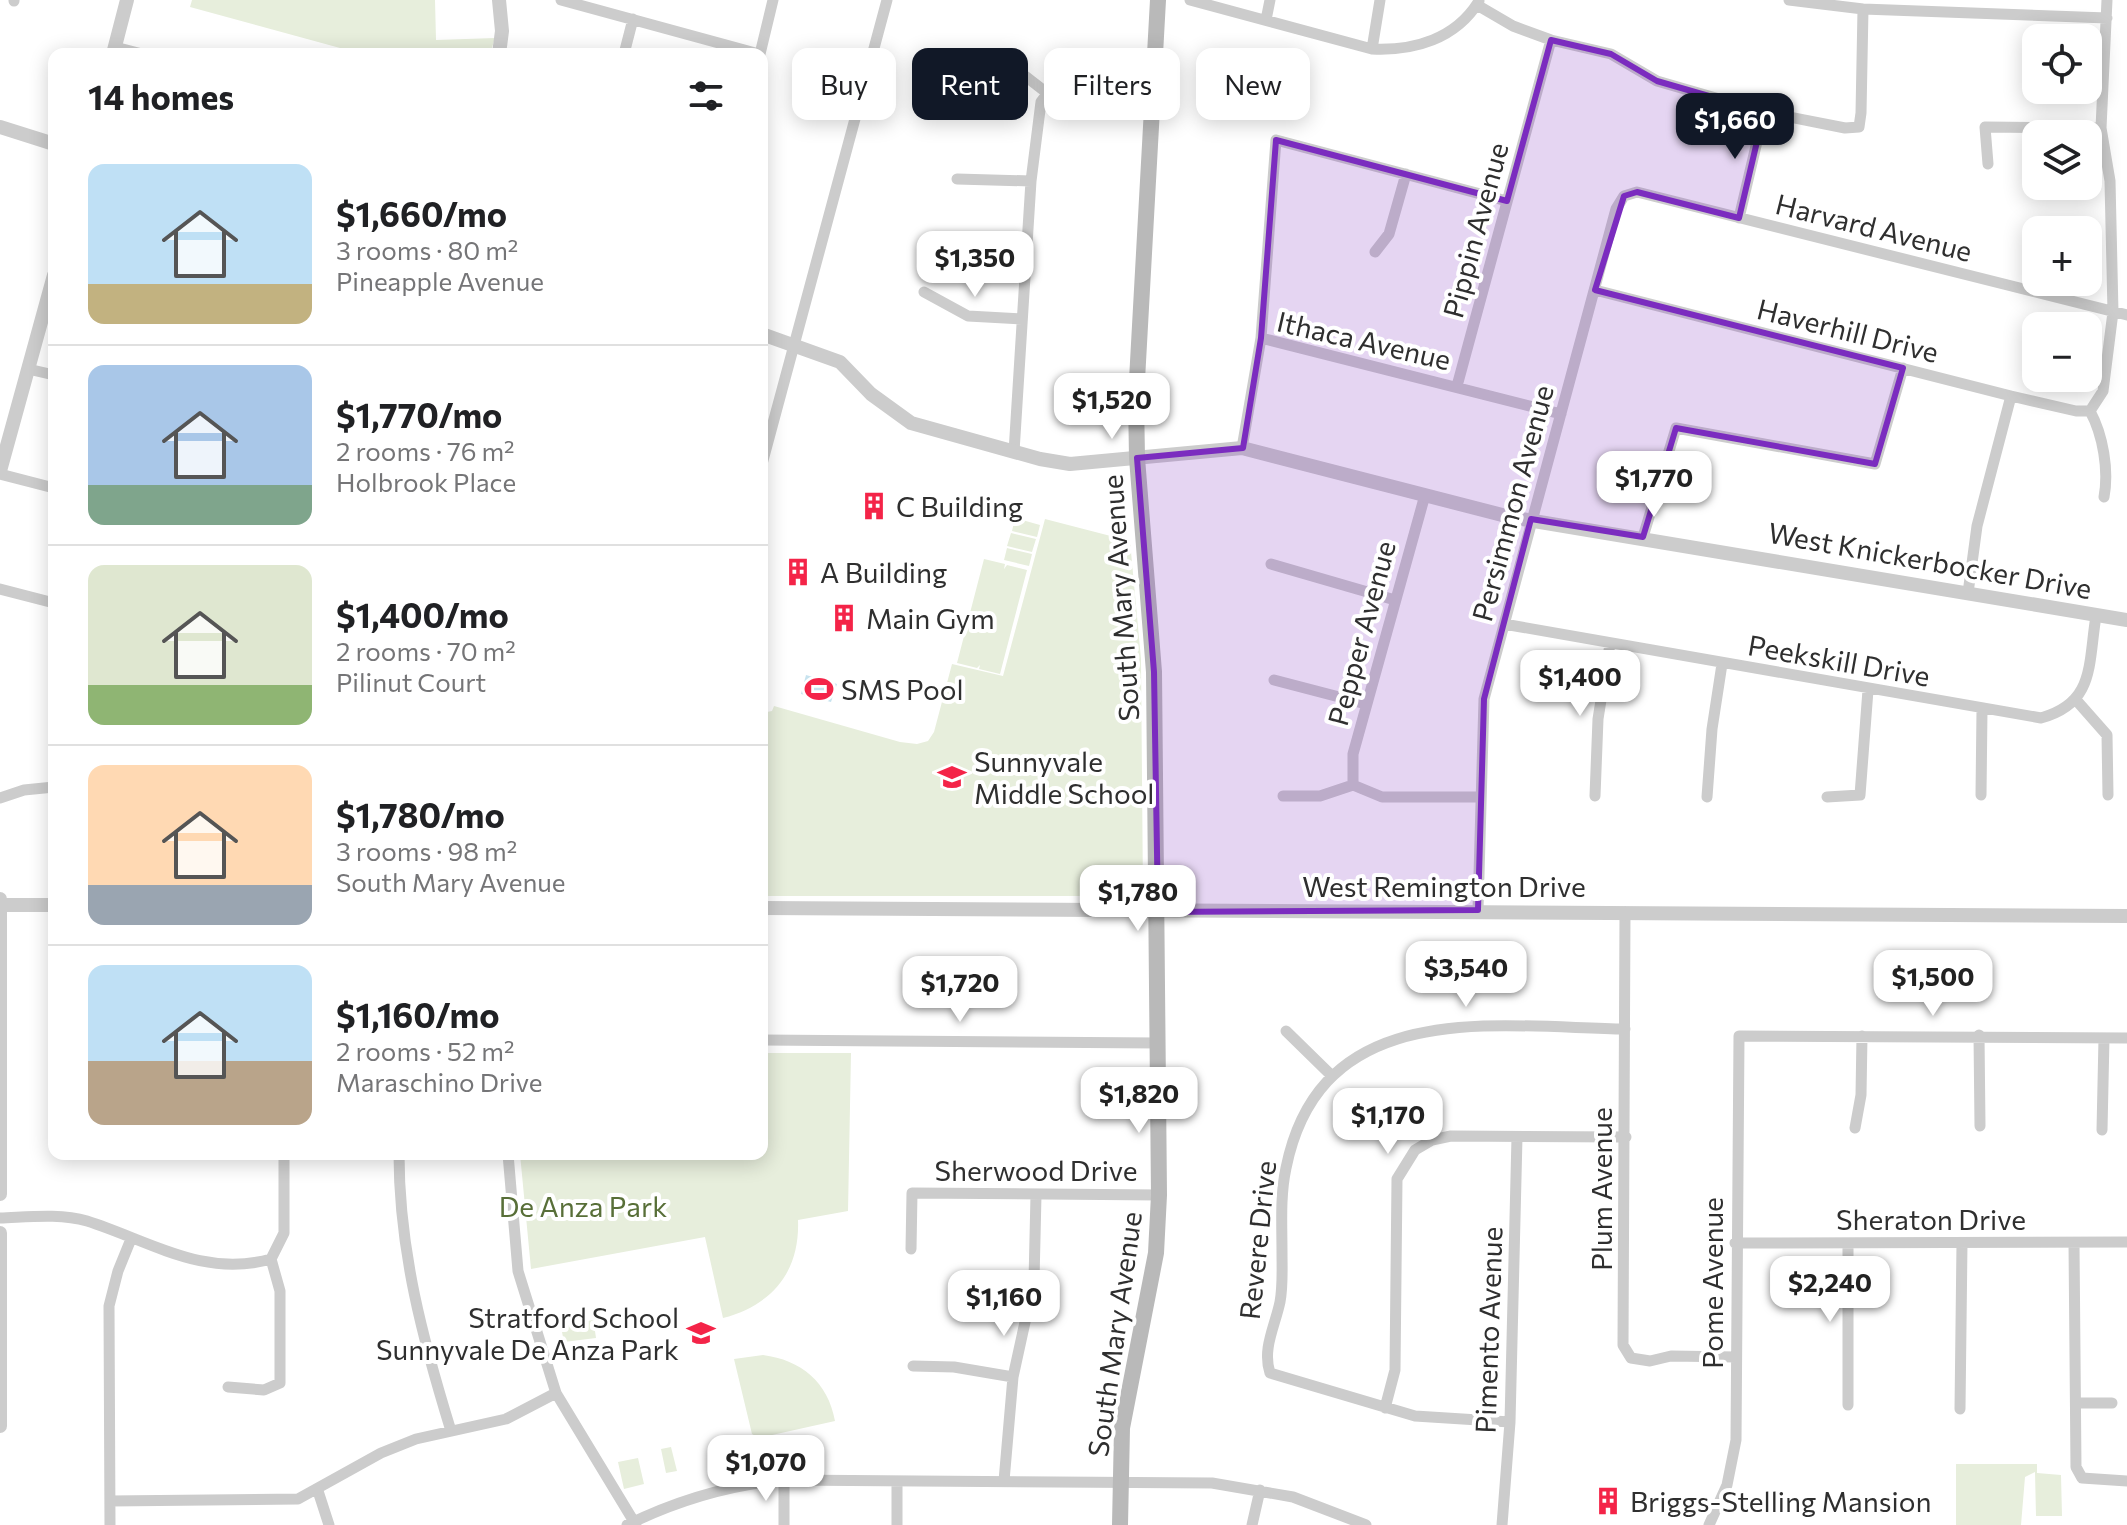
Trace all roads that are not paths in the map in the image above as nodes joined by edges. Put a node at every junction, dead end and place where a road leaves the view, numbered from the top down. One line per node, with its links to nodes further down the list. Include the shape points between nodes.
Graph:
1 (127, 0): 18 (street)
2 (499, 0): 19 (street)
3 (561, 0): 15 (street)
4 (773, 0): 22 (street)
5 (887, 0): 51 (street)
6 (1158, 0): 23 (main road, South Mary Avenue)
7 (1190, 0): 16 (street)
8 (1270, 0): 16 (street)
9 (1380, 0): 24 (street)
10 (1789, 0): 13 (street)
11 (2107, 0): 14 (street)
12 (1478, 2): 17 (street, via 1513,26); 24 (street, via 1440,37 1422,45)
13 (1863, 9): 14 (street); 28 (street, via 1859,127)
14 (2107, 18): 30 (street)
15 (633, 19): 20 (street); 21 (street)
16 (1266, 20): 24 (street)
17 (1551, 40): 28 (street, via 1611,54 1657,81); 39 (street, Pippin Avenue)
18 (115, 48)
19 (499, 48)
20 (626, 48)
21 (738, 48)
22 (761, 48)
23 (1156, 48)
24 (1372, 49)
25 (1028, 78): 26 (street)
26 (1044, 91)
27 (1044, 100): 38 (street, via 1037,115)
28 (1764, 112): 41 (street)
29 (1151, 120): 62 (main road, South Mary Avenue, via 1138,322)
30 (2101, 120)
31 (2022, 127): 35 (street, via 1985,127)
32 (2, 132): 34 (street)
33 (2102, 134): 46 (street, via 2110,181)
34 (48, 143)
35 (1988, 164)
36 (1406, 174): 39 (street); 42 (street, via 1389,234); 50 (street, via 1276,140)
37 (957, 179): 38 (street)
38 (1031, 181): 48 (street)
39 (1507, 201): 55 (street, Pippin Avenue)
40 (1616, 209): 41 (street, Harvard Avenue, via 1624,196 1637,192); 43 (street, Persimmon Avenue)
41 (1739, 218): 46 (street, Harvard Avenue)
42 (1375, 252)
43 (1595, 290): 52 (street, Haverhill Drive); 58 (street, Persimmon Avenue)
44 (924, 292): 48 (street, via 968,316)
45 (48, 297): 53 (street)
46 (2113, 312): 47 (street, Harvard Avenue); 57 (street, via 2103,391)
47 (2127, 315)
48 (1022, 319): 61 (street)
49 (768, 336): 51 (street, West Knickerbocker Drive)
50 (1261, 338): 55 (street, Ithaca Avenue); 60 (street, Ithaca Avenue)
51 (794, 342): 59 (street); 61 (street, West Knickerbocker Drive, via 840,362 871,394 911,423)
52 (1903, 368): 56 (street, Haverhill Drive); 68 (street, via 1875,464 1676,428)
53 (28, 369): 54 (street); 63 (street)
54 (48, 374)
55 (1457, 386): 58 (street, Ithaca Avenue)
56 (2011, 396): 57 (street, Haverhill Drive); 71 (street, via 1977,526)
57 (2090, 411): 66 (street, via 2098,425 2107,480)
58 (1561, 414): 67 (street, Persimmon Avenue)
59 (768, 441)
60 (1242, 448): 62 (street, West Knickerbocker Drive); 65 (street, West Knickerbocker Drive)
61 (1014, 452): 62 (street, West Knickerbocker Drive, via 1070,464)
62 (1137, 458): 98 (main road, South Mary Avenue, via 1154,672)
63 (0, 472): 64 (street)
64 (48, 486)
65 (1425, 495): 67 (street, West Knickerbocker Drive); 72 (street, Pepper Avenue)
66 (2104, 497)
67 (1531, 519): 68 (street, West Knickerbocker Drive); 76 (street, Persimmon Avenue)
68 (1643, 537): 71 (street, West Knickerbocker Drive)
69 (1271, 564): 72 (street)
70 (0, 589): 73 (street)
71 (1968, 593): 74 (street, West Knickerbocker Drive)
72 (1395, 600): 82 (street, Pepper Avenue)
73 (48, 601)
74 (2096, 616): 75 (street, West Knickerbocker Drive); 81 (street)
75 (2127, 620)
76 (1504, 624): 77 (street, Peekskill Drive); 90 (street, Persimmon Avenue, via 1484,699)
77 (1610, 644): 78 (street, Peekskill Drive); 89 (street, via 1598,719)
78 (1722, 664): 80 (street, Peekskill Drive); 91 (street)
79 (1274, 680): 82 (street)
80 (1868, 690): 83 (street, Peekskill Drive); 92 (street, via 1860,795)
81 (2077, 701): 83 (street, Peekskill Drive, via 2041,718); 87 (street, via 2107,735)
82 (1366, 704): 84 (street, Pepper Avenue, via 1353,754)
83 (1982, 710): 86 (street)
84 (1353, 785): 88 (street, via 1320,796); 90 (street, via 1382,797)
85 (48, 788): 93 (street)
86 (1981, 795)
87 (2108, 795)
88 (1283, 796)
89 (1595, 796)
90 (1481, 797): 97 (street, Persimmon Avenue)
91 (1707, 797)
92 (1827, 797)
93 (0, 798)
94 (0, 903): 95 (street); 118 (street)
95 (48, 905)
96 (768, 908): 98 (street, West Remington Drive)
97 (1478, 910): 98 (street, West Remington Drive); 99 (street, West Remington Drive)
98 (1158, 912): 108 (main road, South Mary Avenue)
99 (1625, 912): 100 (street, West Remington Drive); 101 (street, Plum Avenue)
100 (2127, 916)
101 (1625, 1029): 109 (street, Revere Drive, via 1434,1028 1380,1043); 114 (street, Plum Avenue)
102 (1286, 1031): 109 (street)
103 (1979, 1035): 104 (street); 105 (street); 110 (street)
104 (1862, 1036): 111 (street); 125 (street, Pome Avenue, via 1739,1036)
105 (2104, 1038): 106 (street); 112 (street)
106 (2127, 1038)
107 (768, 1040): 108 (street)
108 (1158, 1043): 120 (main road, South Mary Avenue)
109 (1332, 1076): 139 (street, Revere Drive, via 1299,1126 1282,1188 1281,1298 1266,1361 1270,1373 1284,1380)
110 (1980, 1126)
111 (1855, 1128)
112 (2102, 1130)
113 (1517, 1137): 114 (street); 139 (street, via 1432,1140 1402,1167 1395,1191 1395,1370); 141 (street, Pimento Avenue)
114 (1626, 1137): 131 (street, Plum Avenue, via 1626,1352 1640,1361)
115 (284, 1160): 130 (street, via 284,1233)
116 (399, 1160): 143 (street, via 407,1263 420,1329)
117 (509, 1160): 135 (street, via 518,1271)
118 (0, 1194)
119 (1036, 1195): 120 (street, Sherwood Drive); 129 (street, Sherwood Drive, via 912,1193); 133 (street, via 1034,1281)
120 (1159, 1195): 147 (main road, South Mary Avenue, via 1156,1253 1122,1428)
121 (0, 1218): 123 (street, via 72,1218)
122 (0, 1233): 142 (street)
123 (131, 1239): 130 (street, via 204,1264 246,1266); 151 (street, via 109,1306)
124 (2127, 1242): 128 (street, Sheraton Drive)
125 (1735, 1243): 126 (street, Sheraton Drive); 131 (street, Pome Avenue)
126 (1848, 1243): 127 (street, Sheraton Drive); 138 (street)
127 (1962, 1243): 128 (street, Sheraton Drive); 140 (street)
128 (2074, 1243): 136 (street)
129 (911, 1249)
130 (271, 1259): 134 (street, via 280,1291 280,1383 264,1390)
131 (1736, 1357): 161 (street, Pome Avenue, via 1732,1465)
132 (913, 1366): 133 (street)
133 (1013, 1377): 146 (street)
134 (228, 1387)
135 (556, 1393): 143 (street, via 506,1419); 152 (street)
136 (2076, 1403): 137 (street); 148 (street, via 2076,1467 2082,1478)
137 (2112, 1403)
138 (1848, 1405)
139 (1385, 1408): 141 (street, via 1425,1418)
140 (1960, 1409)
141 (1510, 1422): 160 (street, Pimento Avenue)
142 (0, 1426)
143 (451, 1431): 150 (street, via 381,1453)
144 (784, 1480): 145 (street); 152 (street, via 718,1489); 155 (street)
145 (897, 1481): 146 (street); 156 (street)
146 (1004, 1481): 147 (street)
147 (1121, 1481): 149 (street); 157 (main road, South Mary Avenue)
148 (2127, 1481)
149 (1260, 1490): 158 (street); 159 (street, via 1326,1507)
150 (318, 1491): 151 (street, via 277,1501); 154 (street)
151 (110, 1501): 153 (street)
152 (632, 1524)
153 (110, 1525)
154 (329, 1525)
155 (784, 1525)
156 (897, 1525)
157 (1120, 1525)
158 (1252, 1525)
159 (1366, 1525)
160 (1502, 1525)
161 (1709, 1525)

